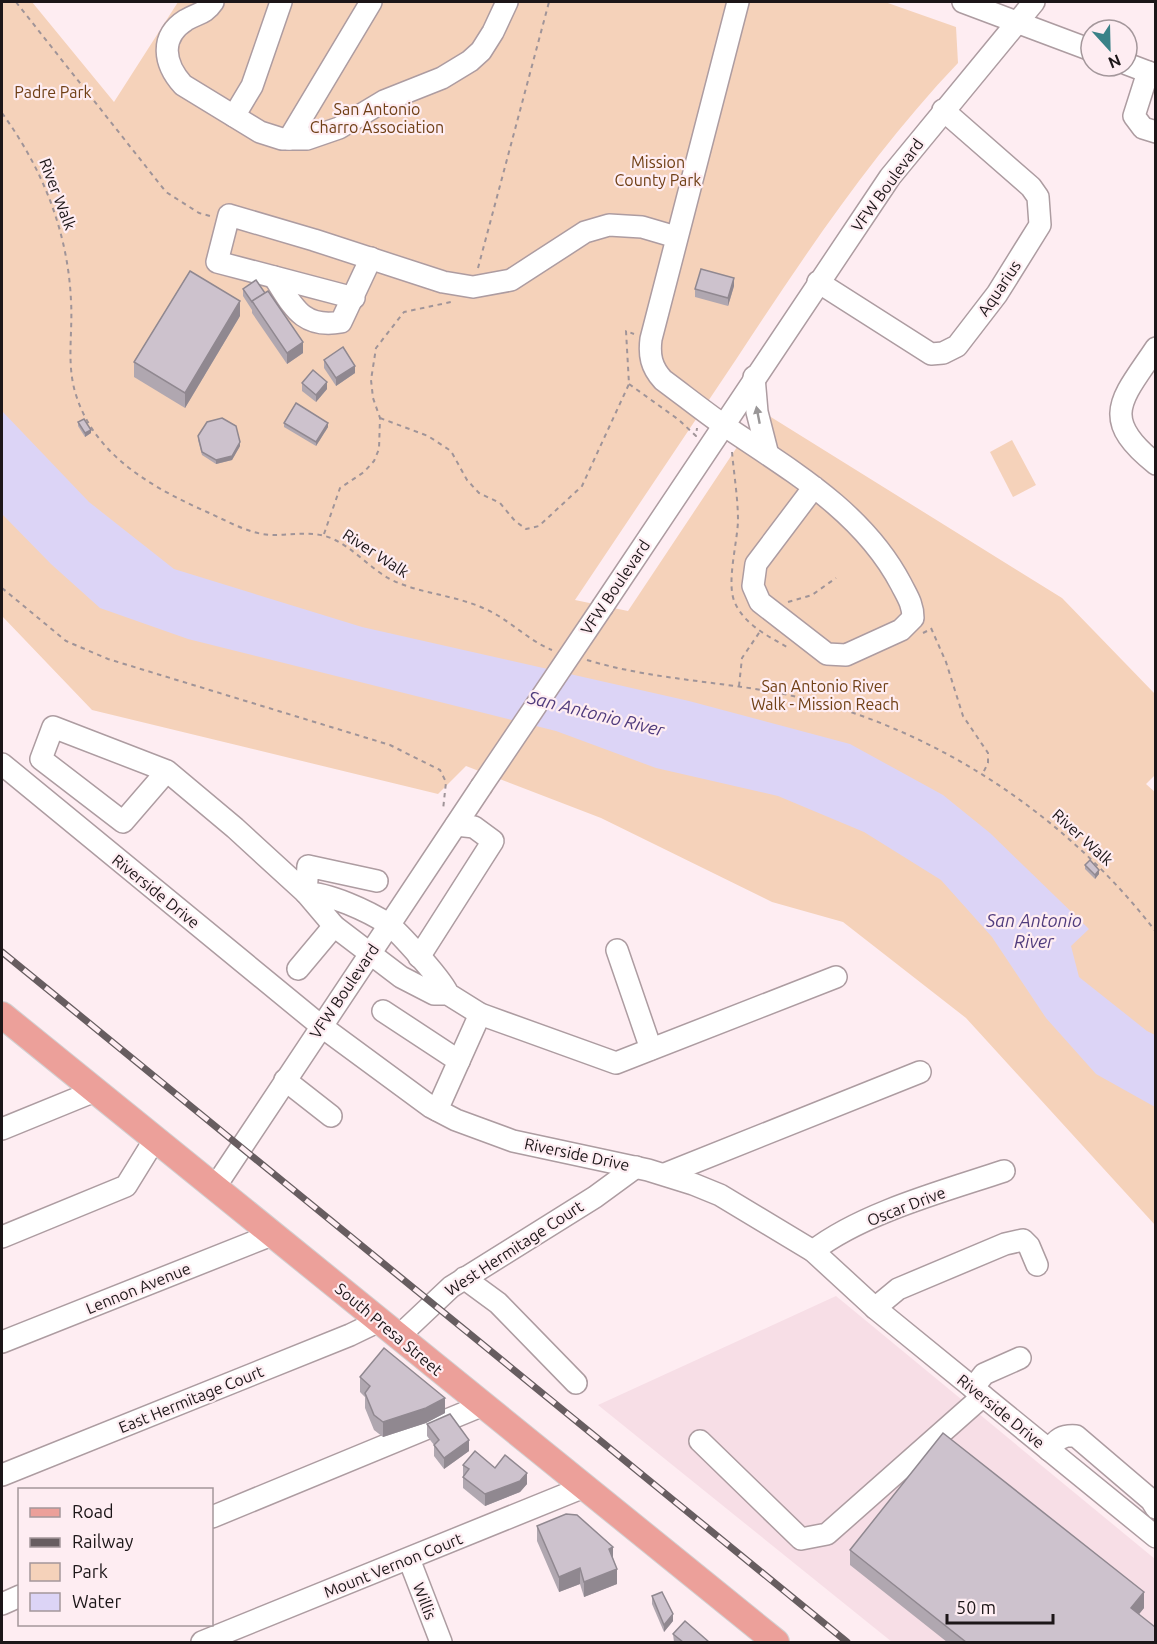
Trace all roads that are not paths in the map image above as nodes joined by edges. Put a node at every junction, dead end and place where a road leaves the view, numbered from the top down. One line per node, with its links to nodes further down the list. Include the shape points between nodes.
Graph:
1 (213, 2): 12 (street, via 171,34 168,62 183,85)
2 (281, 2): 12 (street, via 252,86)
3 (370, 2): 14 (street)
4 (507, 2): 14 (street, via 481,51 456,70 384,101 324,135)
5 (738, 2): 15 (street)
6 (963, 2): 8 (street)
7 (1034, 2): 8 (street, VFW Boulevard)
8 (1018, 22): 9 (street); 11 (street, VFW Boulevard)
9 (1079, 45)
10 (1151, 73): 13 (street, via 1134,116 1143,128)
11 (943, 110): 18 (street, VFW Boulevard, via 890,177); 18 (street, Aquarius, via 1038,197 1040,225 997,294 957,346 931,354)
12 (234, 116): 14 (street, via 260,132)
13 (1155, 132)
14 (289, 139)
15 (676, 237): 16 (street, via 642,227 609,225 585,232 511,280 473,287 443,282); 22 (street, via 650,357 657,373)
16 (371, 258): 17 (street, via 229,215 218,262); 19 (street)
17 (274, 277): 19 (street); 19 (street, via 295,308 308,320 325,325 341,322)
18 (818, 282): 21 (street, VFW Boulevard)
19 (354, 298)
20 (1155, 348): 24 (street, via 1119,407 1119,418 1133,444)
21 (754, 377): 22 (street, VFW Boulevard); 23 (street, one-way to 21, via 757,412)
22 (723, 424): 23 (street); 28 (street, VFW Boulevard, bridge)
23 (767, 451): 25 (street)
24 (1155, 464)
25 (814, 487): 25 (street, via 858,525 893,569 913,606 913,618 901,630 846,655 826,654 760,602 753,585 756,564)
26 (2, 764): 42 (street, Riverside Drive)
27 (168, 771): 27 (street, via 123,822 41,759 53,728); 30 (street)
28 (456, 825): 33 (street, VFW Boulevard); 37 (street, via 474,827 493,841)
29 (377, 881): 30 (street, via 308,866)
30 (306, 893): 31 (street, via 321,893); 32 (street)
31 (340, 902): 32 (street); 33 (street)
32 (331, 922): 35 (street); 36 (street)
33 (389, 925): 35 (street, VFW Boulevard); 37 (street)
34 (617, 950): 43 (street)
35 (369, 954): 37 (street, via 401,977); 42 (street, VFW Boulevard)
36 (297, 969)
37 (422, 971): 41 (street, via 434,994 448,994)
38 (836, 977): 43 (street)
39 (383, 1011): 44 (street)
40 (2, 1014): 47 (main road, South Presa Street)
41 (480, 1014): 43 (street, via 616,1063); 44 (street)
42 (321, 1026): 46 (street, VFW Boulevard); 48 (street, Riverside Drive)
43 (651, 1049)
44 (459, 1061): 48 (street)
45 (920, 1072): 54 (street)
46 (285, 1080): 49 (street); 55 (street, VFW Boulevard)
47 (95, 1091): 50 (street); 51 (main road, South Presa Street)
48 (436, 1110): 52 (street, Riverside Drive, via 513,1141)
49 (331, 1116)
50 (2, 1129)
51 (155, 1139): 55 (main road, South Presa Street); 57 (street, via 126,1186)
52 (636, 1167): 54 (street, Riverside Drive); 60 (street, West Hermitage Court)
53 (1004, 1170): 58 (street, Oscar Drive, via 863,1222 832,1236)
54 (665, 1174): 58 (street, Riverside Drive, via 720,1195)
55 (215, 1187): 56 (main road, South Presa Street)
56 (274, 1234): 62 (main road, South Presa Street); 63 (street, Lennon Avenue)
57 (2, 1237)
58 (813, 1251): 61 (street, Riverside Drive)
59 (1037, 1264): 61 (street, via 1023,1240 1005,1244 898,1288)
60 (464, 1278): 62 (street, West Hermitage Court); 65 (street, via 498,1304)
61 (875, 1308): 66 (street, Riverside Drive)
62 (389, 1329): 67 (main road, South Presa Street); 69 (street, East Hermitage Court, via 350,1335)
63 (2, 1342)
64 (1020, 1358): 66 (street, via 984,1374)
65 (576, 1383)
66 (978, 1392): 68 (street, via 827,1534 801,1539); 72 (street, Riverside Drive, via 1049,1450)
67 (482, 1406): 70 (main road, South Presa Street); 71 (street)
68 (700, 1441)
69 (2, 1475)
70 (584, 1487): 73 (street, Mount Vernon Court); 78 (main road, South Presa Street)
71 (213, 1517)
72 (1152, 1521)
73 (409, 1559): 76 (street, Mount Vernon Court); 77 (street, Willis)
74 (18, 1597): 75 (street)
75 (2, 1604)
76 (201, 1642)
77 (441, 1642)
78 (776, 1642)

